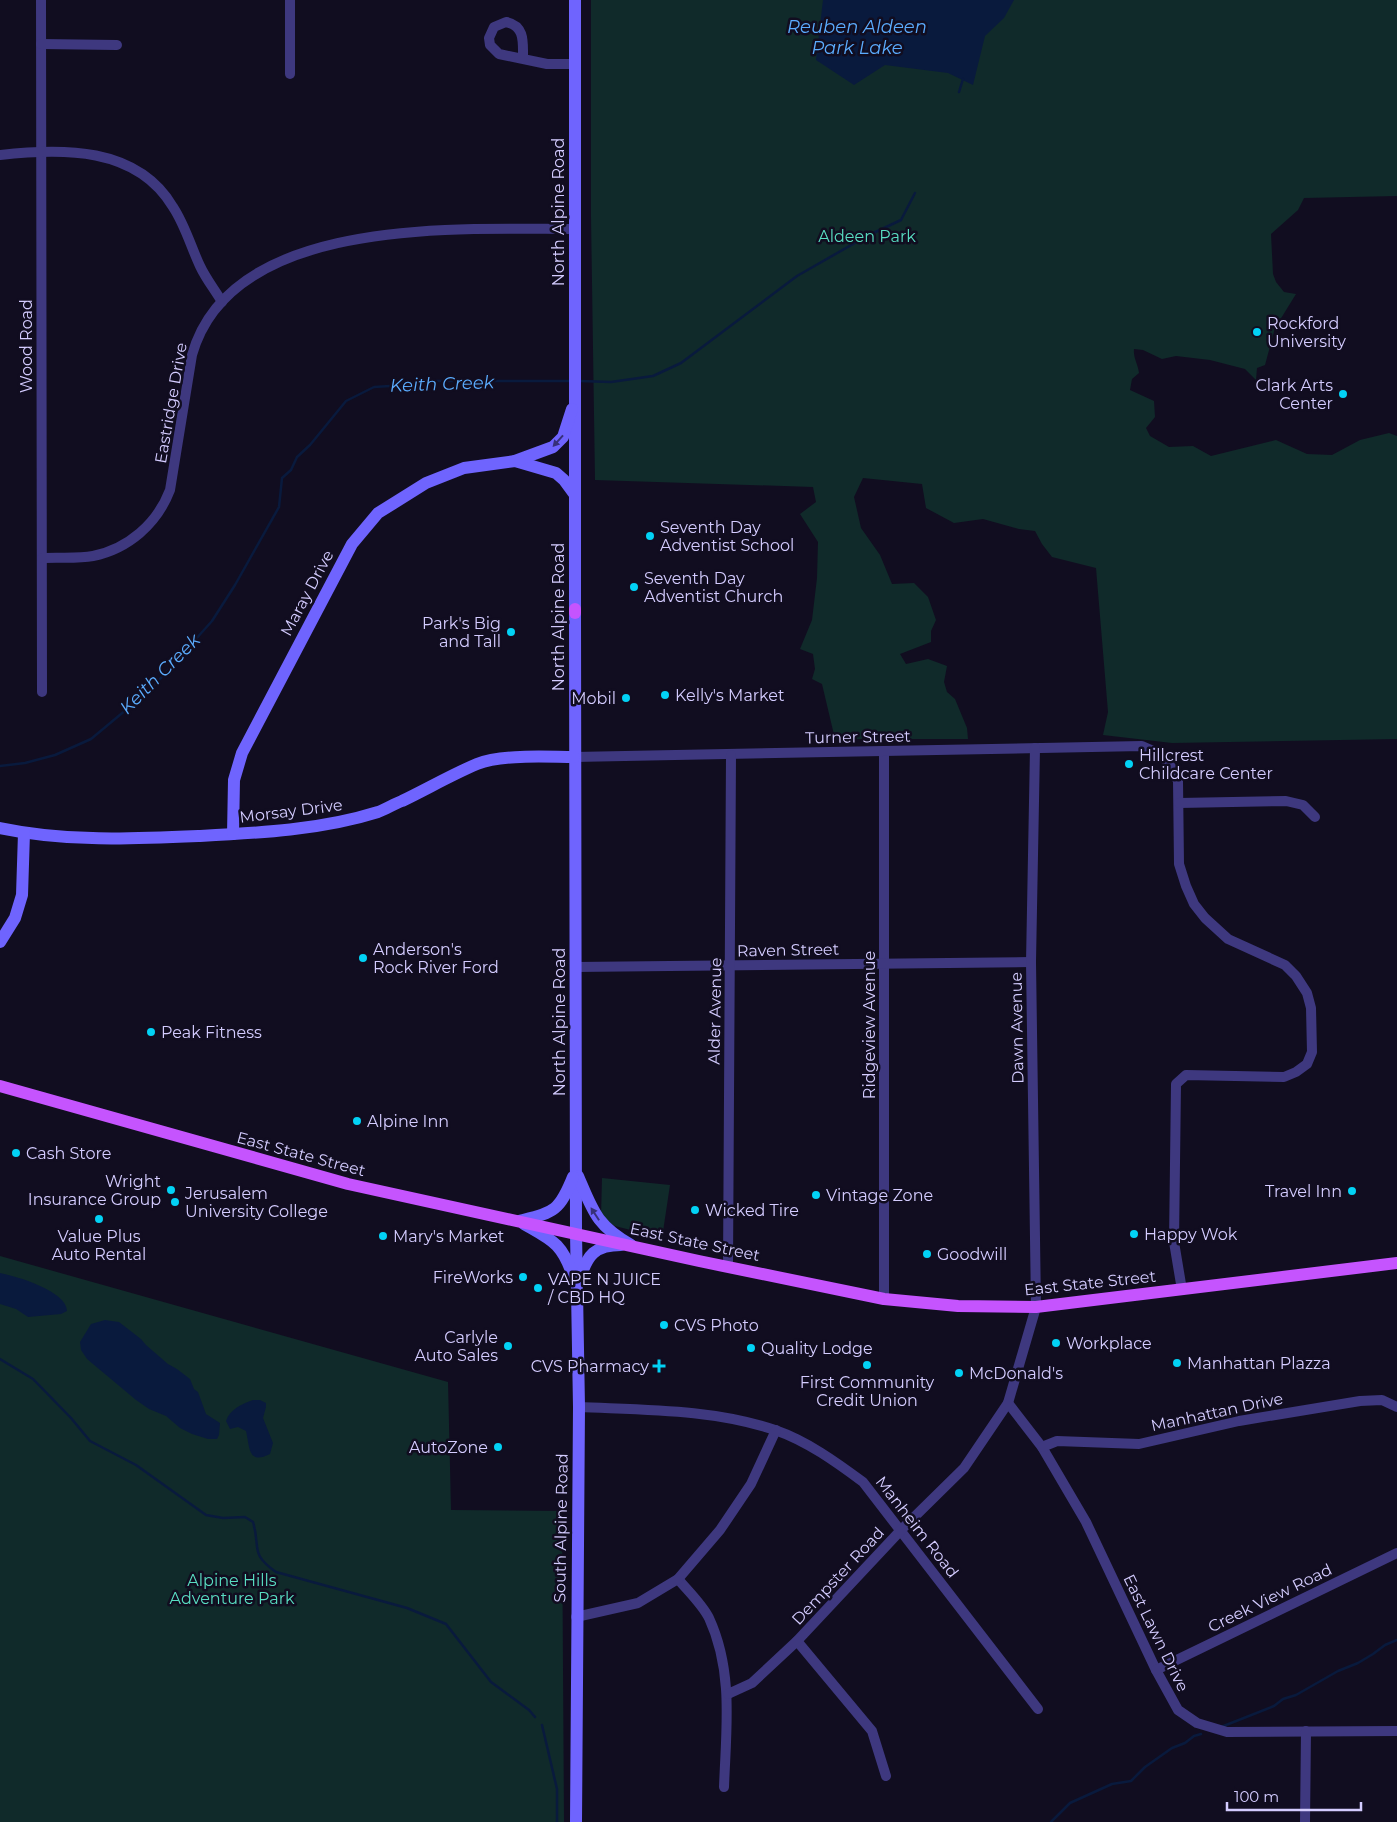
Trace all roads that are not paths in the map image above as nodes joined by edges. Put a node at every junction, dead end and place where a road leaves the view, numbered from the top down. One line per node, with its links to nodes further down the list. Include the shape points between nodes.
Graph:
1 (41, 0): 4 (street, Wood Road)
2 (290, 0): 8 (street)
3 (575, 0): 7 (main road, North Alpine Road)
4 (41, 44): 5 (street); 9 (street, Wood Road)
5 (117, 45)
6 (523, 58): 7 (street, via 547,64)
7 (575, 64): 11 (main road, North Alpine Road)
8 (290, 74)
9 (40, 151): 10 (street); 12 (street, via 96,155 135,170 155,184 176,210 200,267); 16 (street, Wood Road)
10 (0, 155)
11 (574, 229): 12 (street, Eastridge Drive, via 439,230 357,239 266,267 244,281); 13 (main road, North Alpine Road)
12 (222, 302): 16 (street, Eastridge Drive, via 195,346 170,490 155,518 133,539 111,550 92,556)
13 (576, 397): 14 (main road, one-way to 14, via 563,437 553,447); 15 (main road, North Alpine Road)
14 (515, 461): 15 (main road, via 556,473); 26 (main road, Maray Drive, via 464,468 426,483 378,513 352,544 242,753 234,780)
15 (575, 495): 21 (main road, North Alpine Road)
16 (42, 558): 17 (street, Wood Road)
17 (42, 692)
18 (1036, 748): 19 (street, Turner Street); 22 (street, Turner Street, via 1142,746 1158,753 1169,763 1178,782); 28 (street, Dawn Avenue)
19 (884, 752): 20 (street, Turner Street); 29 (street, Ridgeview Avenue)
20 (731, 755): 21 (street, Turner Street); 30 (street, Alder Avenue)
21 (574, 757): 26 (main road, Morsay Drive, via 526,757 478,763 380,811 337,823); 31 (main road, North Alpine Road)
22 (1178, 803): 23 (street, via 1286,801 1303,805); 40 (street, via 1178,864 1194,904 1228,939 1285,965 1296,976 1307,993 1311,1008 1312,1052 1307,1064 1284,1077 1186,1075 1176,1084 1174,1242)
23 (1315, 817)
24 (0, 828): 25 (main road, Morsay Drive)
25 (24, 833): 26 (main road, Morsay Drive, via 127,840); 27 (main road, via 22,895 15,918)
26 (233, 834)
27 (0, 942)
28 (1031, 962): 29 (street, Raven Street); 42 (street, Dawn Avenue)
29 (884, 963): 30 (street, Raven Street); 41 (street, Ridgeview Avenue)
30 (731, 966): 31 (street, Raven Street); 38 (street, Alder Avenue)
31 (575, 967): 33 (main road, North Alpine Road)
32 (0, 1086): 34 (main road, East State Street, via 340,1183)
33 (576, 1170): 34 (main road, via 558,1207); 35 (main road, North Alpine Road); 36 (main road, one-way to 33, via 614,1235 594,1213)
34 (519, 1221): 35 (main road, East State Street); 39 (main road, via 559,1246 568,1259)
35 (576, 1234): 36 (main road, East State Street); 39 (main road, South Alpine Road)
36 (631, 1245): 38 (main road, East State Street); 39 (main road, via 596,1250 586,1262)
37 (1397, 1263): 40 (main road, East State Street)
38 (728, 1267): 41 (main road, East State Street)
39 (577, 1289): 44 (main road, South Alpine Road)
40 (1182, 1290): 42 (main road, East State Street)
41 (884, 1299): 42 (main road, East State Street, via 958,1306)
42 (1036, 1307): 43 (street, Dempster Road)
43 (1008, 1403): 47 (street, East Lawn Drive); 48 (street, Dempster Road, via 964,1468)
44 (579, 1407): 46 (street, Manheim Road, via 703,1415); 51 (main road, South Alpine Road)
45 (1397, 1407): 47 (street, Manhattan Drive, via 1382,1400 1360,1400 1239,1421 1138,1444 1057,1441)
46 (776, 1430): 48 (street, Manheim Road, via 825,1454 863,1482); 50 (street, via 751,1484 720,1530)
47 (1042, 1446): 53 (street, East Lawn Drive, via 1086,1522)
48 (901, 1530): 52 (street, Dempster Road); 55 (street, Manheim Road)
49 (1397, 1553): 53 (street, Creek View Road)
50 (678, 1579): 51 (street, via 638,1603); 54 (street, via 708,1617 723,1658)
51 (576, 1617): 60 (main road, South Alpine Road)
52 (797, 1641): 54 (street, Dempster Road, via 752,1683); 58 (street, via 872,1731)
53 (1156, 1670): 57 (street, East Lawn Drive, via 1178,1710 1197,1723 1227,1732)
54 (728, 1694): 59 (street)
55 (1038, 1709)
56 (1397, 1730): 57 (street, East Lawn Drive)
57 (1306, 1731): 61 (street)
58 (886, 1776)
59 (724, 1787)
60 (576, 1822)
61 (1305, 1822)

